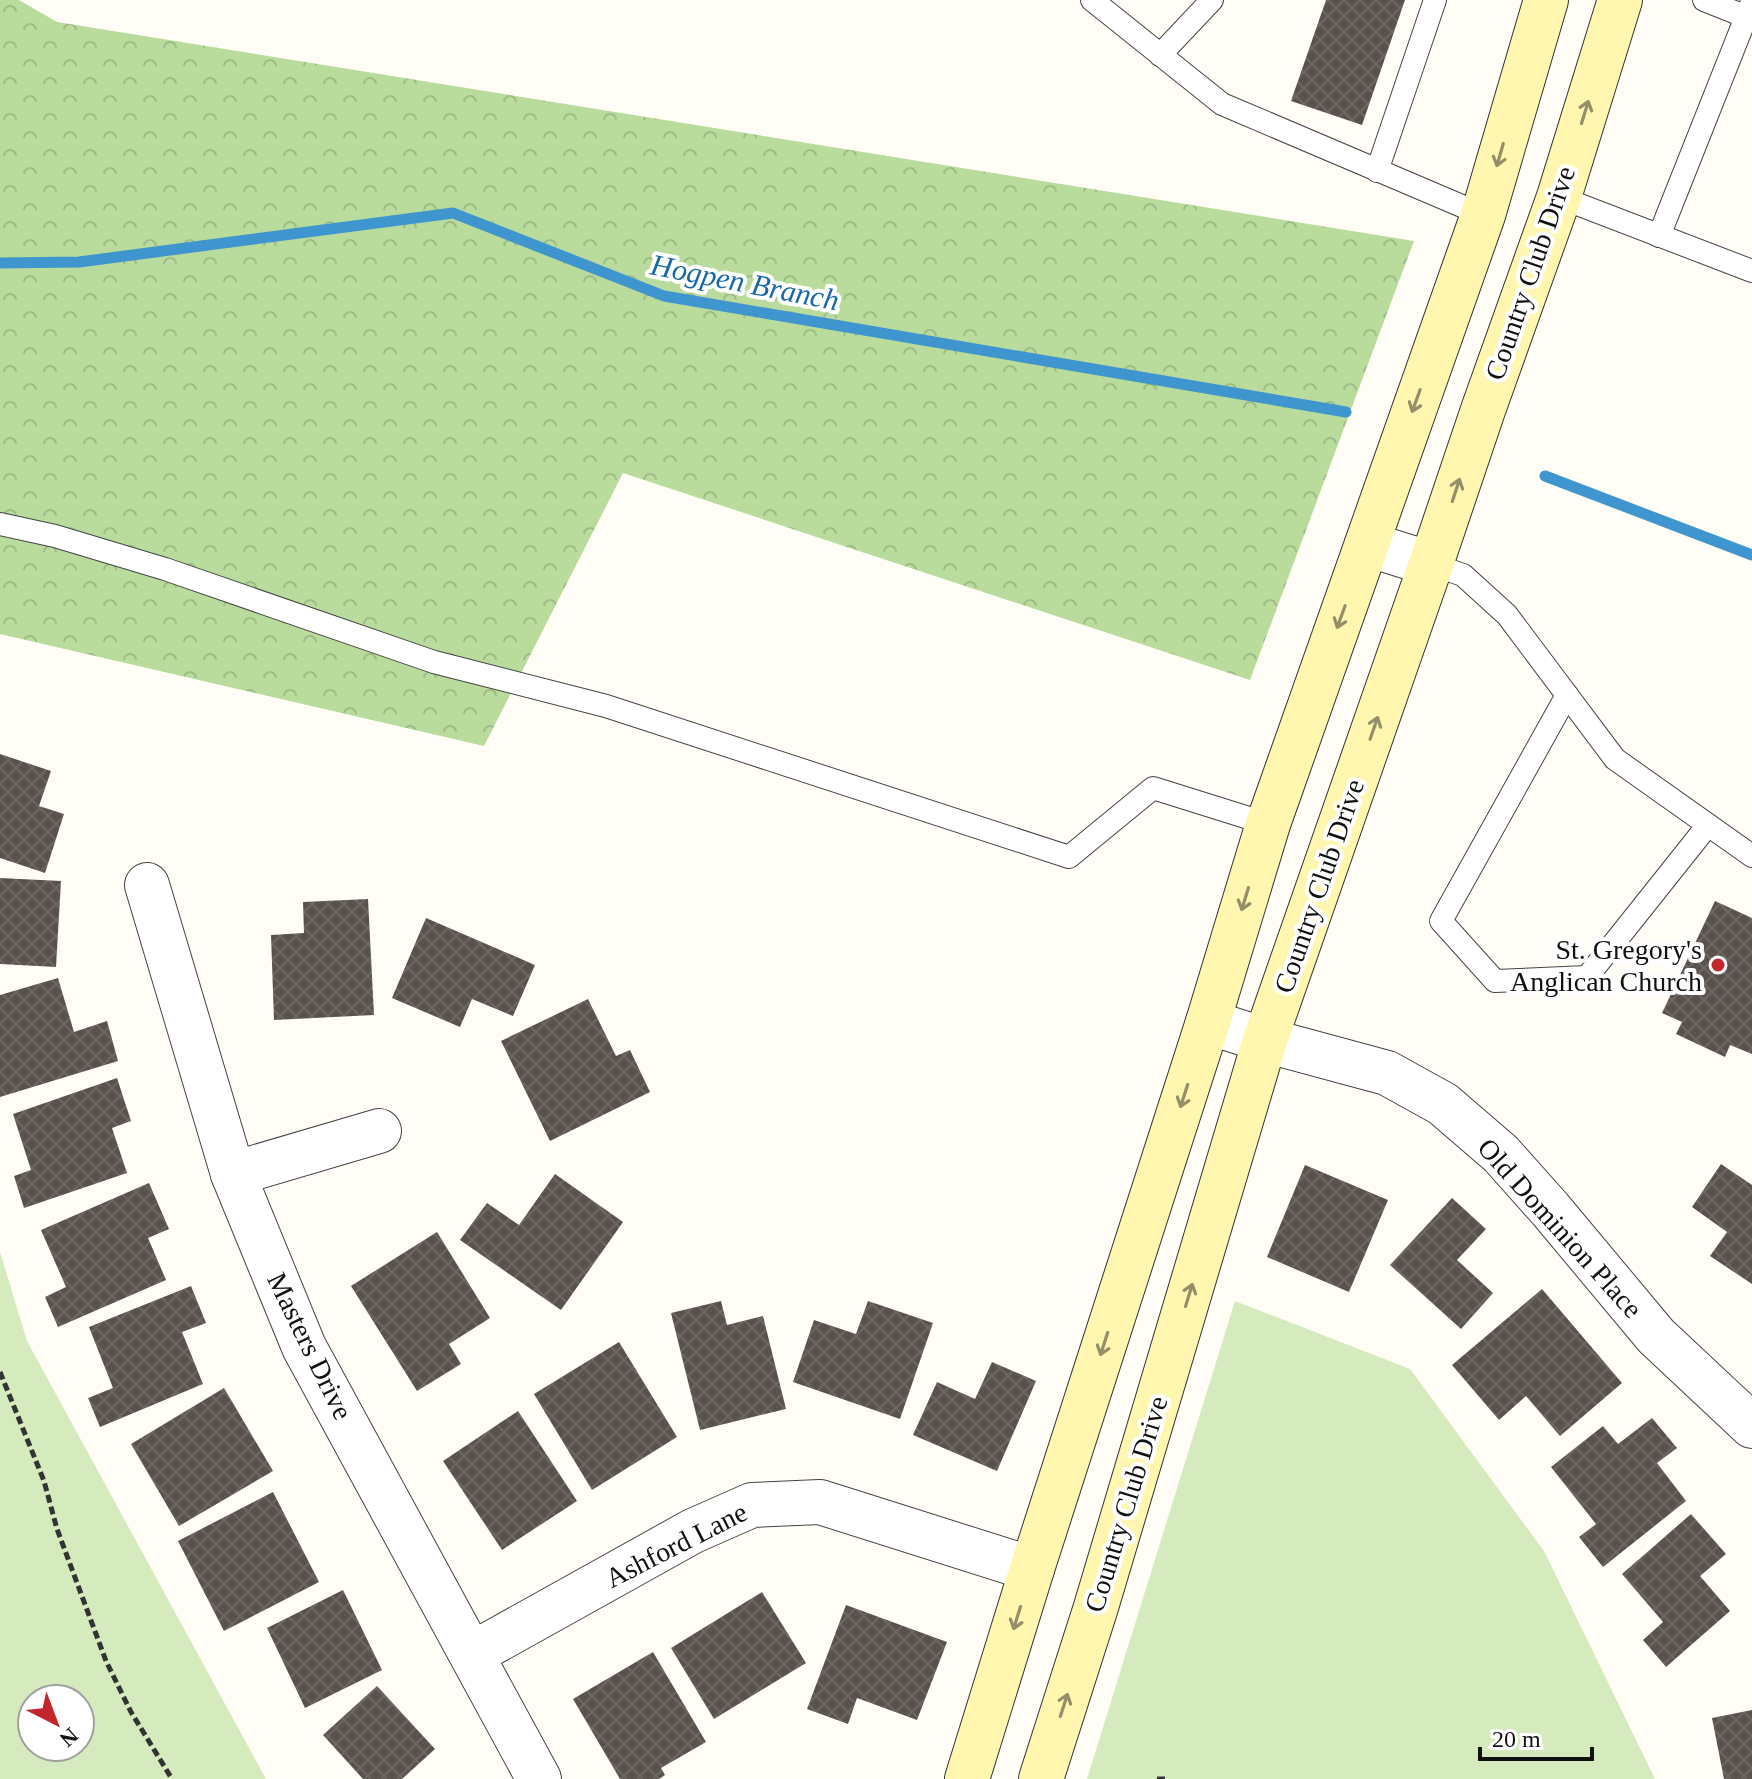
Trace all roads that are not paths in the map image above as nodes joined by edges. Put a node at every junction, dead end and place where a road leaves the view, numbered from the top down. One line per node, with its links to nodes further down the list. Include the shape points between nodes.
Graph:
1 (1092, 0): 9 (lane)
2 (1435, 0): 10 (lane)
3 (1546, 0): 12 (main road, one-way to 12)
4 (1590, 0): 11 (main road, via 1551,125)
5 (1620, 0): 11 (main road, Country Club Drive, one-way to 5)
6 (1704, 0): 8 (lane)
7 (1208, 1): 9 (lane)
8 (1750, 13): 13 (lane)
9 (1160, 55): 10 (lane, via 1222,104)
10 (1377, 171): 12 (lane)
11 (1564, 181): 13 (lane); 17 (main road, Country Club Drive, one-way to 11)
12 (1483, 215): 16 (main road, one-way to 16)
13 (1659, 236): 14 (lane)
14 (1752, 271)
15 (0, 524): 19 (lane, via 165,569 434,662 606,706 1069,857 1153,788)
16 (1367, 544): 17 (street); 19 (main road, one-way to 19)
17 (1431, 564): 18 (lane, via 1463,575 1507,615); 24 (main road, Country Club Drive, one-way to 17)
18 (1567, 695): 20 (lane, via 1615,759); 20 (lane, via 1441,921 1495,981 1587,977)
19 (1268, 824): 23 (main road, one-way to 23)
20 (1708, 825): 21 (lane)
21 (1752, 856)
22 (147, 885): 26 (street, Masters Drive)
23 (1208, 1022): 24 (street, Old Dominion Place); 28 (main road, one-way to 28)
24 (1265, 1040): 27 (street, Old Dominion Place, via 1387,1073 1443,1104 1501,1154 1656,1336); 32 (main road, Country Club Drive, one-way to 24)
25 (379, 1131): 26 (street)
26 (233, 1174): 29 (street, Masters Drive, via 304,1347)
27 (1752, 1426)
28 (1032, 1569): 29 (street, Ashford Lane, via 820,1502 752,1505 693,1531); 31 (main road, one-way to 31)
29 (472, 1654): 30 (street, Masters Drive)
30 (539, 1779)
31 (967, 1779)
32 (1041, 1779)

